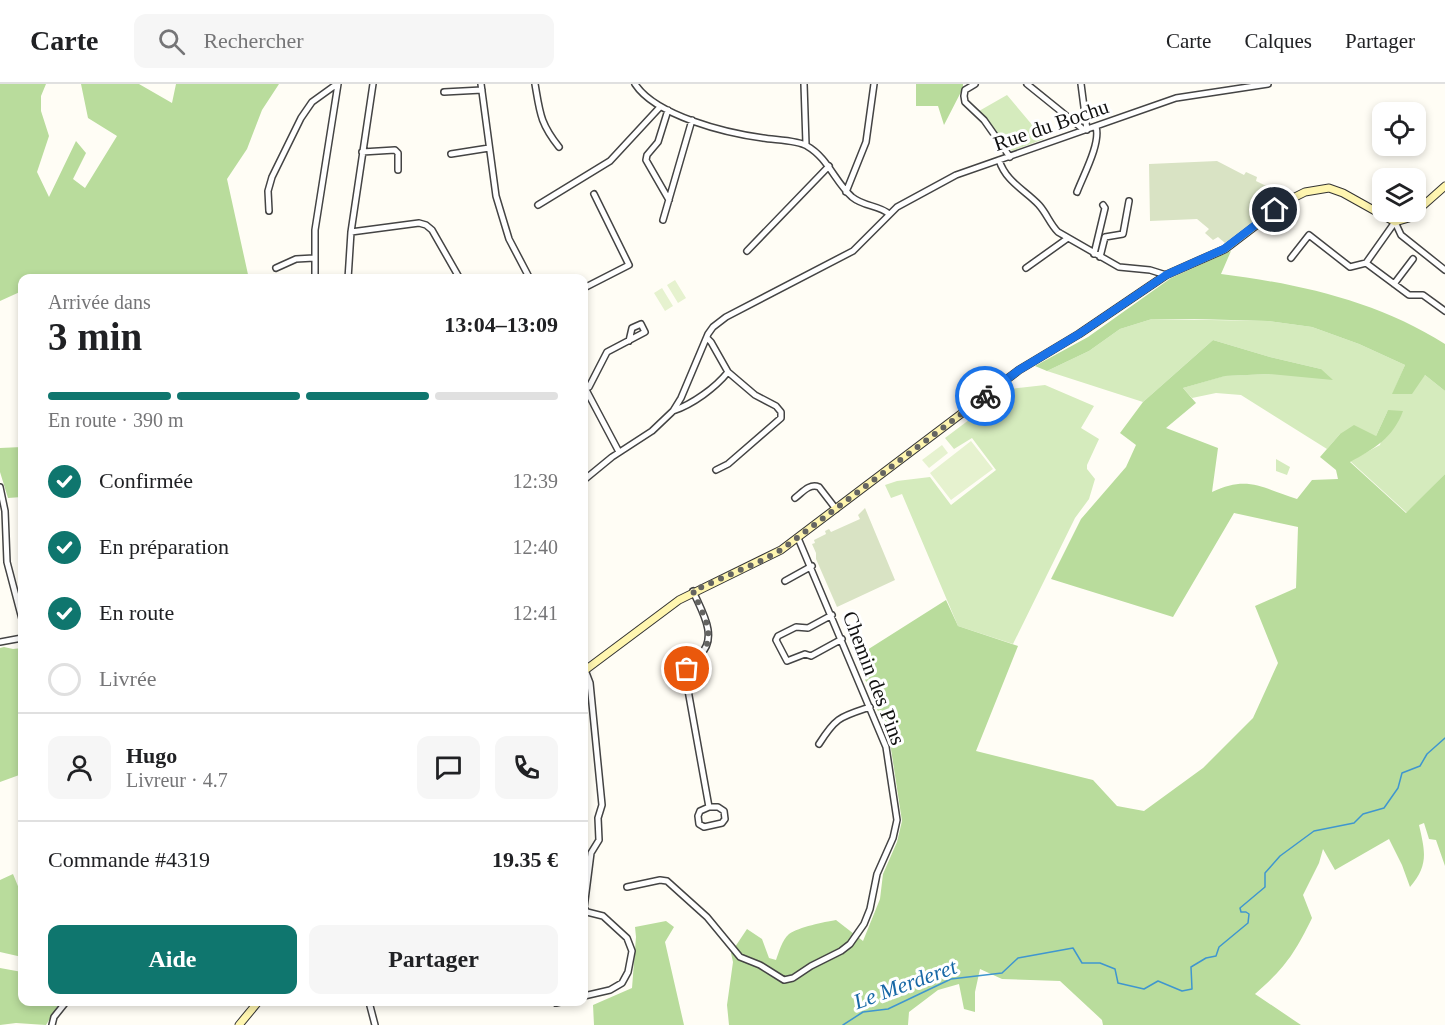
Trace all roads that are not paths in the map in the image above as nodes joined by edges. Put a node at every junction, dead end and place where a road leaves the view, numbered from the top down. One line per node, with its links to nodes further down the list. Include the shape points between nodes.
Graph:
1 (337, 84): 37 (street, via 312,102 301,118 272,177); 45 (street)
2 (373, 84): 21 (street)
3 (535, 84): 19 (street, via 542,122)
4 (635, 84): 13 (street)
5 (804, 84): 18 (street)
6 (874, 84): 28 (street, via 866,142)
7 (975, 84): 23 (street, via 965,90 965,102 984,120)
8 (1028, 84): 17 (street)
9 (1081, 84): 17 (street)
10 (1268, 84): 16 (street, Rue du Bochu, via 1176,98)
11 (481, 87): 12 (street); 20 (street)
12 (444, 92)
13 (660, 107): 14 (street); 34 (street, via 610,160)
14 (668, 110): 15 (street); 31 (street, via 658,142 646,160)
15 (692, 120): 18 (street, via 741,135); 31 (street)
16 (1096, 127): 17 (street, Rue du Bochu); 29 (street, via 1091,158)
17 (1086, 130): 23 (street, Rue du Bochu)
18 (806, 144): 25 (street)
19 (559, 147)
20 (489, 148): 22 (street); 55 (street, via 496,196 509,239)
21 (362, 152): 26 (street, via 395,150); 41 (street)
22 (451, 154)
23 (1010, 157): 24 (street, Rue du Bochu)
24 (999, 160): 38 (street, Rue du Bochu, via 956,175); 42 (street, via 1007,177)
25 (829, 166): 28 (street); 43 (street)
26 (398, 170)
27 (1445, 186): 33 (street)
28 (846, 192): 38 (street, via 869,207)
29 (1077, 192)
30 (594, 194): 58 (street, via 629,266)
31 (669, 200): 39 (street)
32 (1129, 201): 44 (street, via 1123,234 1105,237)
33 (1426, 203)
34 (538, 205)
35 (1104, 205): 44 (street)
36 (1372, 209): 56 (street, via 1329,188 1305,192 1224,249)
37 (268, 211)
38 (889, 213): 60 (street, Rue du Bochu, via 853,250 726,317)
39 (663, 220)
40 (1395, 222): 48 (street); 51 (street, via 1401,235)
41 (351, 232): 53 (street); 54 (street, via 426,225)
42 (1068, 238): 44 (street); 50 (street)
43 (747, 251)
44 (1097, 256): 56 (street, via 1119,267)
45 (314, 258): 49 (street, via 296,259); 52 (street)
46 (1291, 258): 48 (street, via 1310,235 1350,267)
47 (1413, 259): 57 (street)
48 (1366, 263): 57 (street)
49 (276, 268)
50 (1026, 268)
51 (1445, 270)
52 (315, 274)
53 (348, 274)
54 (457, 274)
55 (527, 274)
56 (1166, 275): 71 (street, via 1019,370)
57 (1394, 284): 59 (street, via 1409,295 1424,295)
58 (588, 286)
59 (1445, 311)
60 (707, 338): 62 (street); 65 (street, Rue du Bochu)
61 (629, 341): 63 (street, via 607,352)
62 (728, 372): 65 (street, via 684,407); 67 (street, via 776,406 781,418 728,465)
63 (588, 387)
64 (588, 395): 66 (street)
65 (673, 411): 66 (street, via 652,431)
66 (619, 452): 68 (street)
67 (716, 470)
68 (588, 477)
69 (0, 487): 76 (street, via 7,562)
70 (795, 498): 71 (street, via 811,486 819,487)
71 (836, 509): 72 (street)
72 (798, 538): 73 (street, Chemin des Pins); 75 (street, via 763,560)
73 (812, 566): 74 (street); 77 (street, Chemin des Pins)
74 (785, 580)
75 (693, 591): 81 (street); 85 (street, via 709,633 703,652 687,669 686,679)
76 (18, 604)
77 (832, 615): 79 (street, Chemin des Pins); 79 (street, via 808,628 796,627 776,640 787,661 805,654 811,656)
78 (18, 639): 80 (street)
79 (842, 639): 83 (street, Chemin des Pins)
80 (0, 642)
81 (588, 668)
82 (588, 679): 86 (street, via 602,805 599,840 591,854)
83 (870, 707): 84 (street, via 839,718); 87 (street, Chemin des Pins, via 886,747 897,820 870,909 858,935 842,951 784,980 740,957 707,917 667,881)
84 (819, 744)
85 (709, 807): 85 (street, via 724,811 722,824 699,824 700,811)
86 (588, 877)
87 (627, 887)
88 (588, 912): 89 (street, via 603,916 627,938 632,951 622,983)
89 (588, 995)
90 (63, 1006): 93 (street)
91 (255, 1006): 94 (street)
92 (370, 1006): 95 (street)
93 (52, 1025)
94 (239, 1025)
95 (375, 1025)

